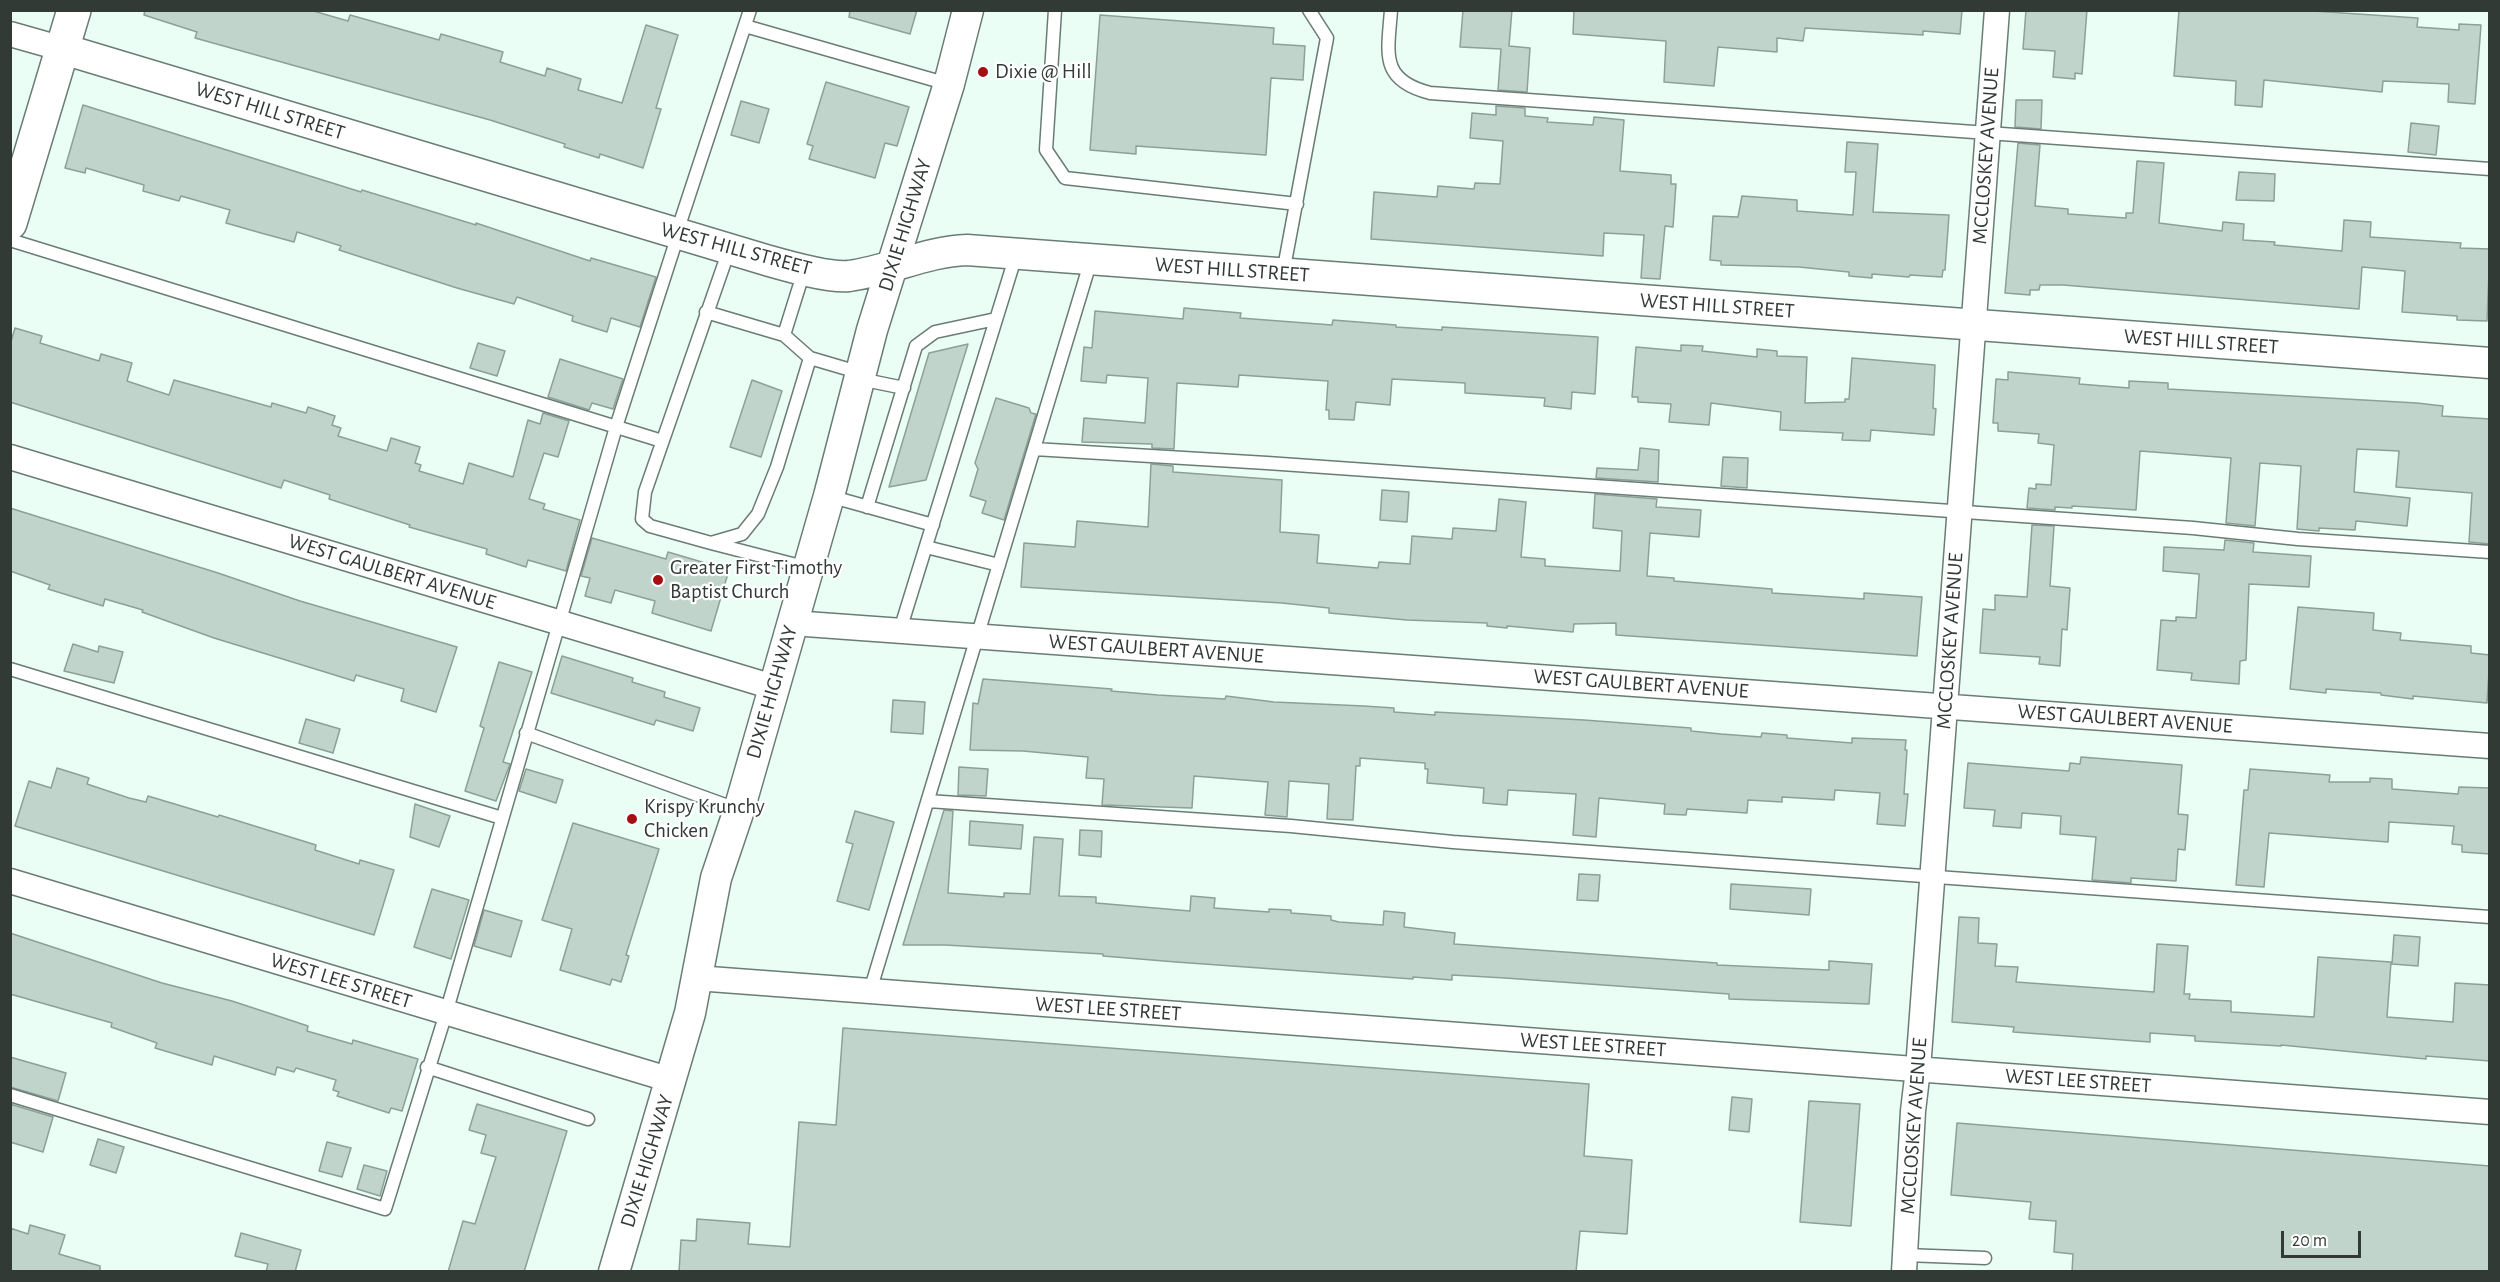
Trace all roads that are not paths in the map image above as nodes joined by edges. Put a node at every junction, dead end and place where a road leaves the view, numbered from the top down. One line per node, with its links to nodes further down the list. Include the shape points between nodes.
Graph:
1 (74, 10): 10 (main road)
2 (750, 10): 8 (lane)
3 (968, 10): 11 (street, DIXIE HIGHWAY)
4 (1054, 10): 14 (lane, via 1046,150 1065,178)
5 (1309, 10): 14 (lane, via 1328,38)
6 (1391, 10): 12 (lane, via 1387,57 1392,72 1405,83 1430,93)
7 (1997, 10): 12 (street, MCCLOSKEY AVENUE)
8 (745, 26): 11 (lane); 16 (lane)
9 (10, 34): 10 (street, WEST HILL STREET)
10 (63, 49): 15 (main road); 16 (street, WEST HILL STREET)
11 (949, 84): 21 (street, DIXIE HIGHWAY)
12 (1988, 132): 13 (lane); 26 (street, MCCLOSKEY AVENUE)
13 (2490, 169)
14 (1297, 204): 23 (lane)
15 (10, 223)
16 (677, 234): 18 (street, WEST HILL STREET); 32 (lane)
17 (10, 240): 32 (lane)
18 (729, 250): 22 (street, WEST HILL STREET); 24 (lane)
19 (1016, 254): 20 (street, WEST HILL STREET); 21 (street, WEST HILL STREET, via 946,250); 25 (lane)
20 (1092, 259): 23 (street, WEST HILL STREET); 34 (lane)
21 (892, 268): 22 (street, WEST HILL STREET, via 846,276); 30 (street, DIXIE HIGHWAY)
22 (804, 270): 27 (lane)
23 (1283, 273): 26 (street, WEST HILL STREET)
24 (706, 312): 27 (lane); 33 (lane)
25 (996, 319): 31 (lane, via 935,332 916,346); 39 (lane)
26 (1974, 325): 29 (street, WEST HILL STREET); 38 (street, MCCLOSKEY AVENUE)
27 (784, 335): 28 (lane)
28 (810, 358): 30 (lane); 40 (lane, via 777,467 758,514 742,534)
29 (2490, 363)
30 (860, 376): 31 (lane); 36 (street, DIXIE HIGHWAY)
31 (904, 388): 37 (lane)
32 (616, 427): 33 (lane); 45 (lane)
33 (662, 441): 40 (lane, via 645,492 642,519 650,526)
34 (1034, 449): 38 (lane); 43 (lane)
35 (10, 457): 45 (street, WEST GAULBERT AVENUE)
36 (829, 496): 37 (lane); 44 (street, DIXIE HIGHWAY)
37 (867, 507): 39 (lane)
38 (1959, 512): 42 (lane); 51 (street, MCCLOSKEY AVENUE)
39 (933, 525): 41 (lane)
40 (711, 543): 44 (lane)
41 (926, 548): 43 (lane); 47 (lane)
42 (2490, 552)
43 (999, 565): 48 (lane)
44 (808, 568): 46 (street, DIXIE HIGHWAY)
45 (559, 622): 50 (street, WEST GAULBERT AVENUE); 52 (lane)
46 (792, 623): 47 (street, WEST GAULBERT AVENUE); 50 (street, DIXIE HIGHWAY)
47 (900, 630): 48 (street, WEST GAULBERT AVENUE)
48 (977, 636): 51 (street, WEST GAULBERT AVENUE); 54 (lane)
49 (10, 669): 56 (lane)
50 (773, 687): 55 (street, DIXIE HIGHWAY)
51 (1944, 706): 53 (street, WEST GAULBERT AVENUE); 57 (street, MCCLOSKEY AVENUE)
52 (526, 733): 55 (lane); 56 (lane)
53 (2490, 746)
54 (928, 801): 57 (lane, via 1291,825 1453,842); 61 (lane)
55 (738, 810): 60 (street, DIXIE HIGHWAY, via 716,878)
56 (502, 818): 62 (lane)
57 (1932, 877): 59 (lane); 64 (street, MCCLOSKEY AVENUE)
58 (10, 882): 62 (street, WEST LEE STREET)
59 (2490, 916)
60 (696, 978): 61 (street, WEST LEE STREET); 65 (street, DIXIE HIGHWAY)
61 (870, 991): 64 (street, WEST LEE STREET)
62 (446, 1012): 63 (lane); 65 (street, WEST LEE STREET)
63 (427, 1067): 66 (lane, via 385,1209); 68 (lane)
64 (1918, 1070): 67 (street, WEST LEE STREET); 70 (street, MCCLOSKEY AVENUE)
65 (671, 1080): 71 (street, DIXIE HIGHWAY)
66 (10, 1095)
67 (2490, 1112)
68 (588, 1119)
69 (1985, 1258): 70 (lane)
70 (1904, 1263)
71 (614, 1272)

